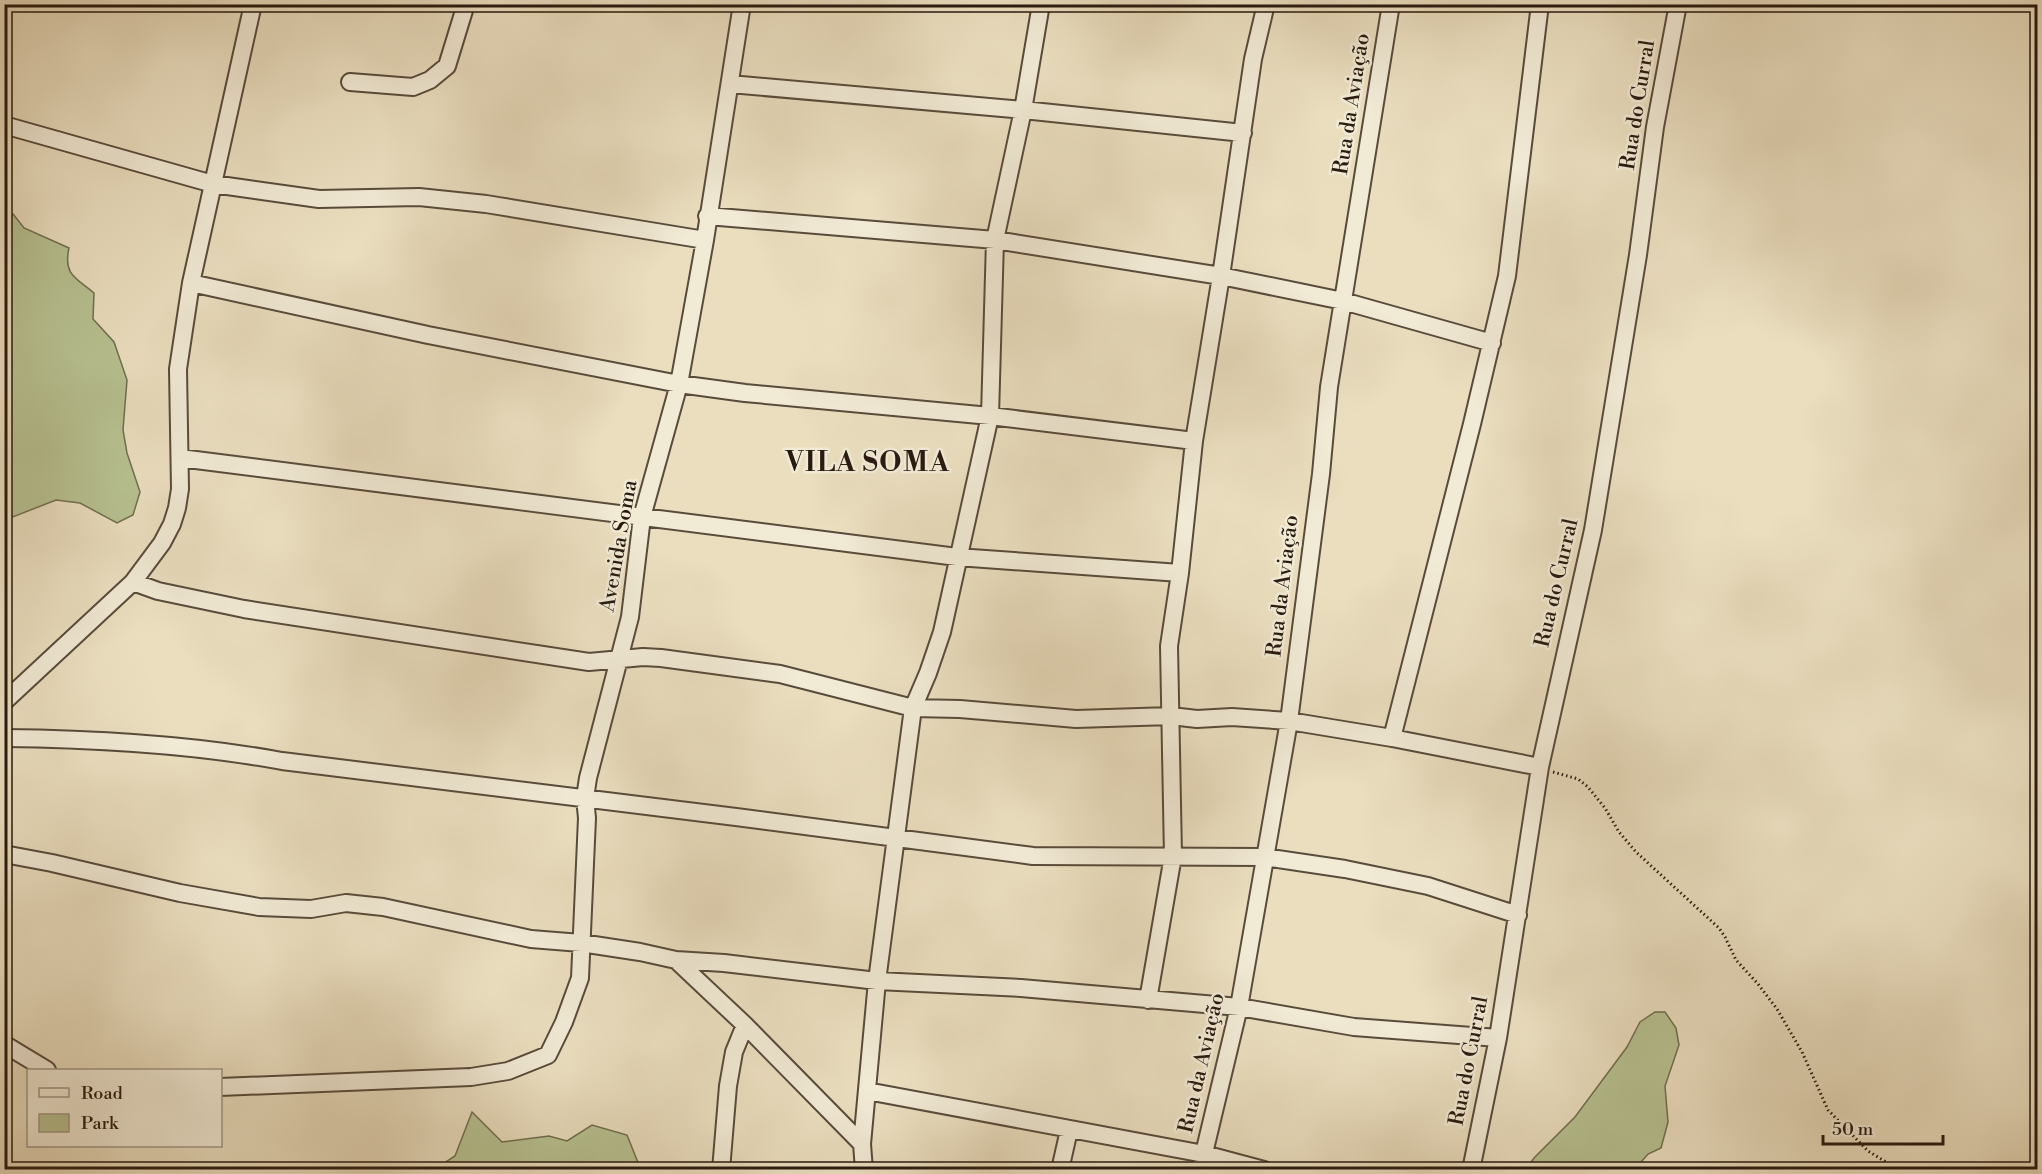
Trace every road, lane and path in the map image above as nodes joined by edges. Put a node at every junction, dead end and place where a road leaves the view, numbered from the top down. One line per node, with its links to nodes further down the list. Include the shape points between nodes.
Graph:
1 (253, 4): 14 (street)
2 (466, 4): 9 (street, via 447,66 430,80 413,87)
3 (742, 4): 10 (street, Avenida Soma)
4 (1041, 4): 11 (street)
5 (1266, 4): 13 (street, via 1253,59)
6 (1391, 4): 20 (street, Rua da Aviação)
7 (1540, 4): 21 (street, via 1507,276)
8 (1678, 4): 37 (street, Rua do Curral, via 1655,127 1593,530)
9 (350, 81)
10 (730, 84): 11 (street); 15 (street, Avenida Soma)
11 (1023, 110): 13 (street); 17 (street)
12 (4, 125): 14 (street)
13 (1243, 133): 18 (street)
14 (213, 184): 16 (street, via 319,199 419,197 486,204); 19 (street)
15 (708, 216): 16 (street, Avenida Soma); 17 (street)
16 (705, 240): 22 (street, Avenida Soma)
17 (995, 240): 18 (street); 23 (street)
18 (1221, 276): 20 (street); 24 (street)
19 (191, 283): 22 (street); 25 (street, via 178,369)
20 (1343, 301): 21 (street); 34 (street, Rua da Aviação)
21 (1492, 343): 36 (street)
22 (679, 384): 23 (street); 26 (street, Avenida Soma)
23 (990, 416): 24 (street); 27 (street)
24 (1194, 441): 28 (street)
25 (180, 458): 26 (street); 29 (street, via 180,489 172,524)
26 (642, 517): 27 (street); 30 (street, Avenida Soma, via 630,617)
27 (957, 557): 28 (street); 32 (street, via 942,632)
28 (1180, 573): 33 (street, via 1169,646)
29 (133, 582): 30 (street, via 244,609 589,662); 31 (street)
30 (619, 661): 32 (street, via 661,658 780,674); 38 (street, Avenida Soma)
31 (4, 702)
32 (913, 708): 33 (street, via 1076,719); 39 (street)
33 (1172, 716): 34 (street); 41 (street)
34 (1289, 721): 36 (street); 42 (street, Rua da Aviação)
35 (4, 738): 38 (street, via 89,739 227,751)
36 (1392, 738): 37 (street)
37 (1540, 767): 43 (street, Rua do Curral); 63 (path, via 1578,779 1588,787 1636,852 1719,928 1736,960 1777,1009 1828,1110 1868,1151)
38 (585, 798): 39 (street); 44 (street, Avenida Soma)
39 (896, 839): 41 (street, via 1033,856); 46 (street)
40 (4, 854): 44 (street, via 259,907 311,909 346,903 383,907 531,939)
41 (1173, 856): 42 (street); 47 (street)
42 (1264, 857): 43 (street, via 1428,886); 48 (street, Rua da Aviação)
43 (1518, 915): 50 (street, Rua do Curral)
44 (581, 943): 45 (street); 53 (street, Avenida Soma, via 580,978 548,1055 508,1071 471,1077)
45 (676, 960): 46 (street); 49 (street)
46 (877, 981): 47 (street, via 1021,988); 54 (street)
47 (1148, 1000): 48 (street)
48 (1239, 1007): 50 (street, via 1354,1027); 57 (street, Rua da Aviação)
49 (745, 1025): 56 (street); 58 (street, via 734,1052 728,1086)
50 (1498, 1038): 62 (street, Rua do Curral)
51 (4, 1044): 52 (street)
52 (44, 1069)
53 (222, 1087)
54 (867, 1091): 55 (street); 56 (street)
55 (1069, 1130): 57 (street); 60 (street)
56 (862, 1144): 59 (street)
57 (1202, 1162): 61 (street)
58 (721, 1170)
59 (864, 1170)
60 (1060, 1170)
61 (1264, 1170)
62 (1471, 1170)
63 (1899, 1170)

